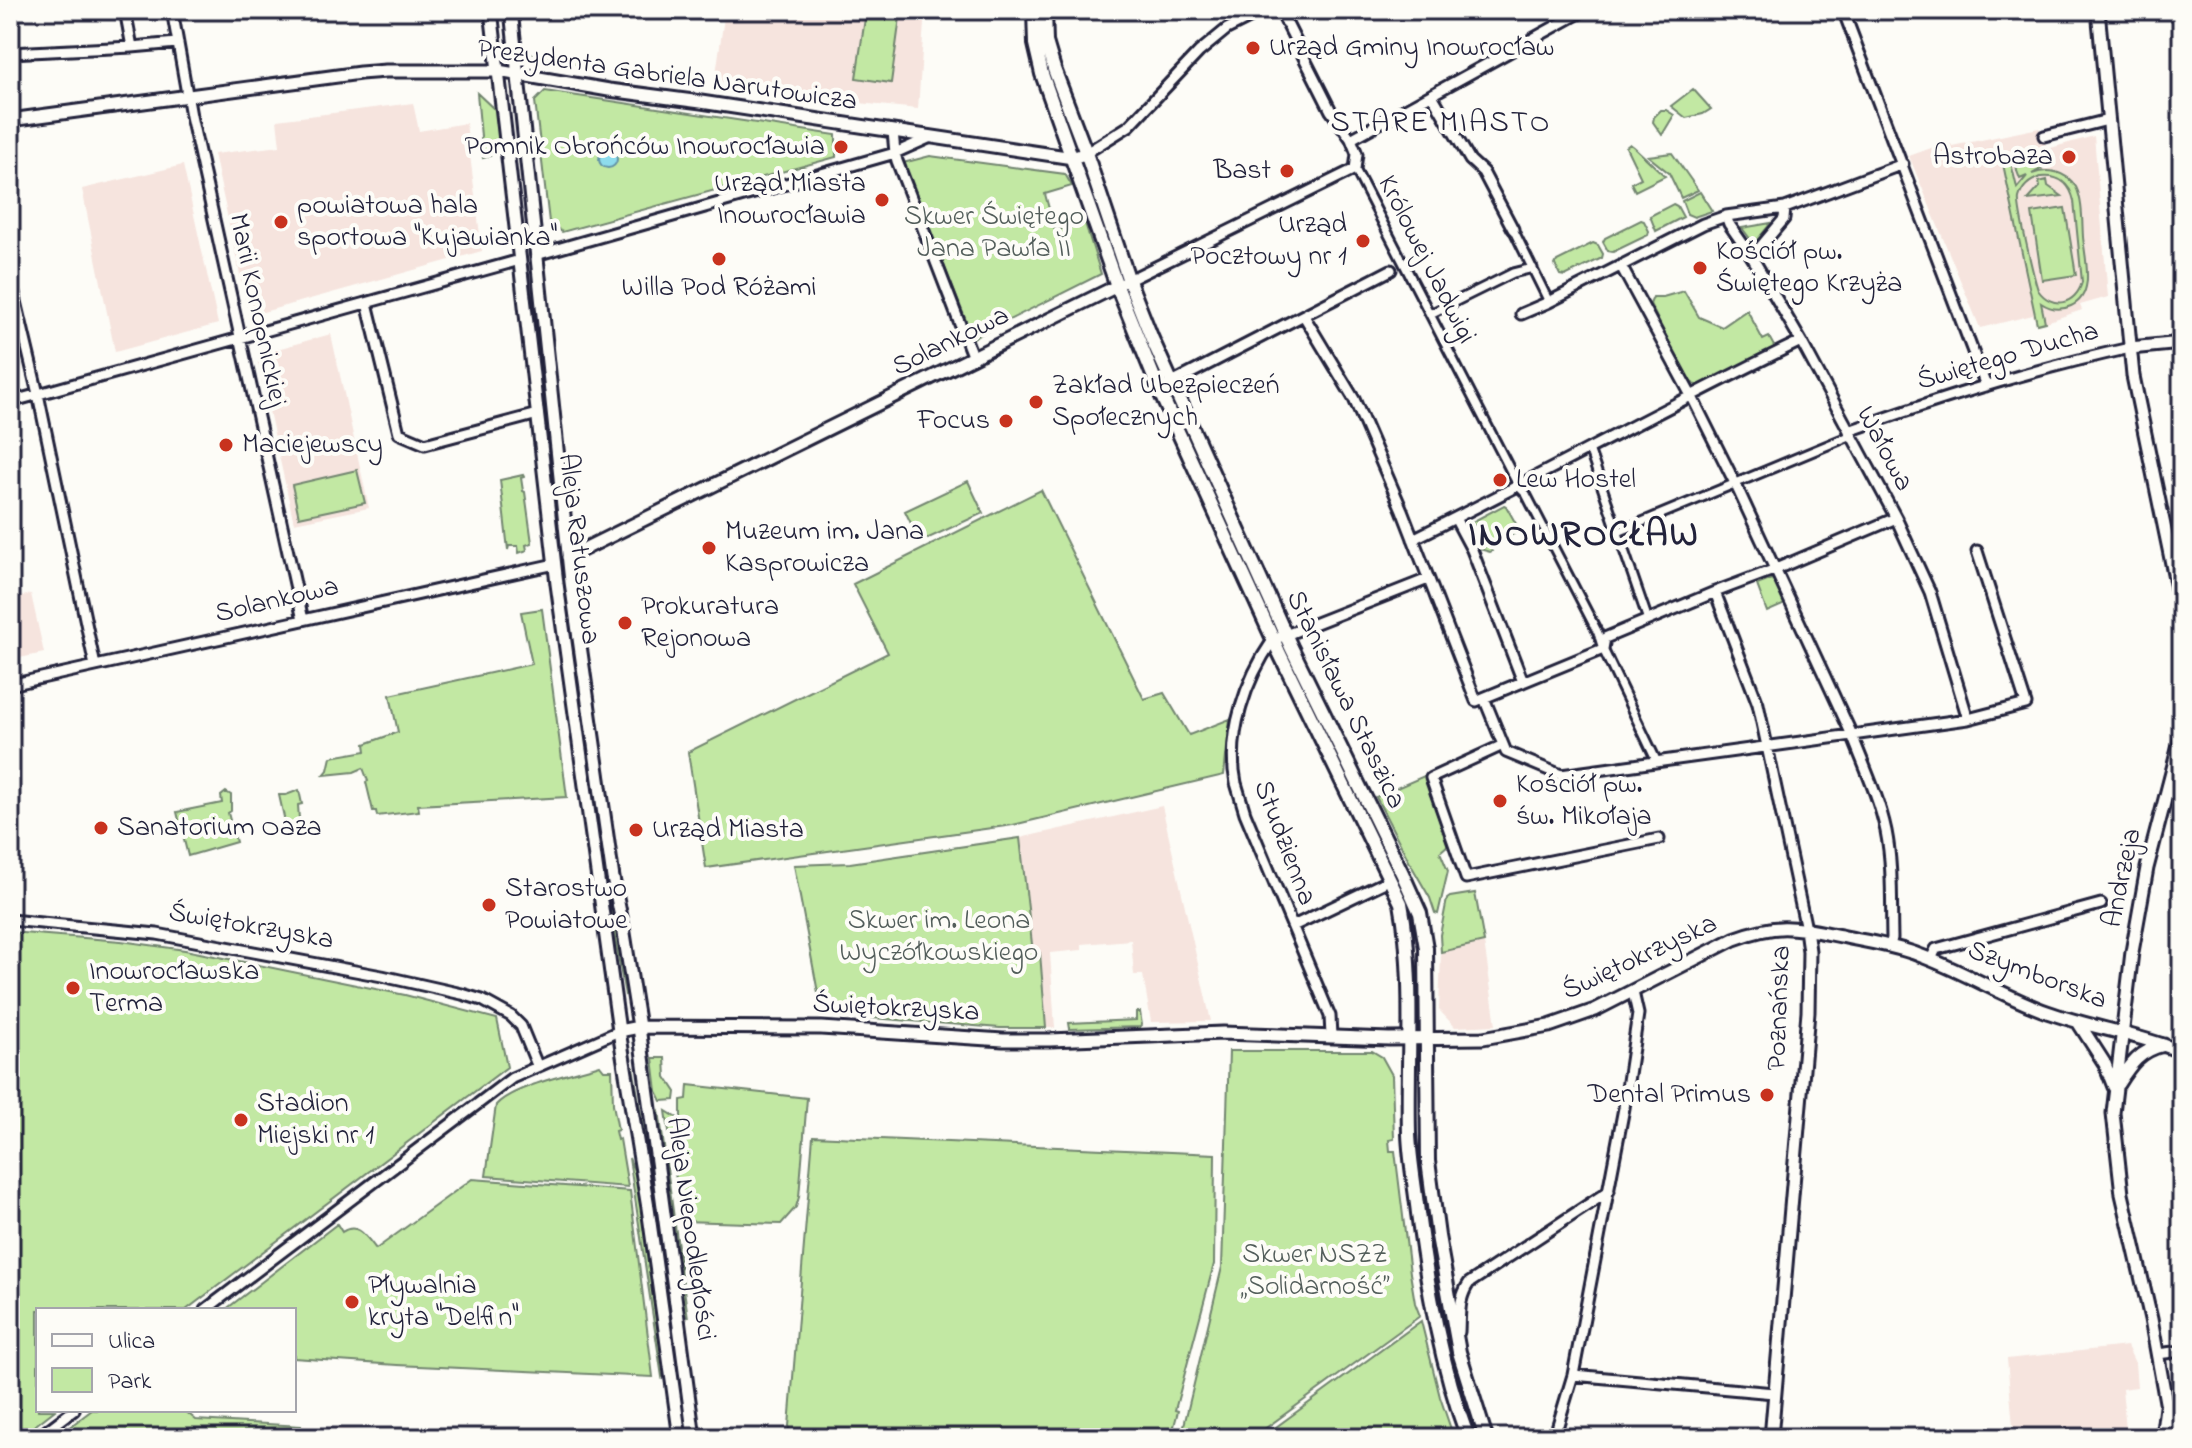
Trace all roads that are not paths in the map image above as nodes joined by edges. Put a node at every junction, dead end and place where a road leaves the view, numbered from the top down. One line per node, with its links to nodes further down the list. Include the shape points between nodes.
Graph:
1 (125, 10): 13 (street)
2 (172, 10): 12 (street, Marii Konopnickiej)
3 (491, 10): 15 (street, Aleja Ratuszowa)
4 (511, 10): 16 (street, Aleja Ratuszowa)
5 (1034, 10): 27 (main road, Stanisława Staszica, via 1042,74)
6 (1045, 10): 26 (main road, Stanisława Staszica, via 1046,42)
7 (1265, 10): 26 (street, Prezydenta Gabriela Narutowicza, via 1227,29 1129,126)
8 (1280, 10): 24 (street, Królowej Jadwigi, via 1331,111)
9 (1585, 10): 17 (street)
10 (1843, 10): 28 (street)
11 (2098, 10): 20 (street)
12 (177, 43): 13 (street); 18 (street, Marii Konopnickiej)
13 (132, 47): 14 (street)
14 (10, 53)
15 (498, 71): 16 (street, Prezydenta Gabriela Narutowicza); 18 (street, Prezydenta Gabriela Narutowicza, via 360,73); 35 (street, Aleja Ratuszowa)
16 (518, 76): 21 (street, Prezydenta Gabriela Narutowicza); 33 (street, Aleja Ratuszowa)
17 (1432, 95): 24 (street); 32 (street)
18 (188, 96): 19 (street, Prezydenta Gabriela Narutowicza); 46 (street, Marii Konopnickiej)
19 (10, 120)
20 (2108, 120): 22 (street); 49 (street)
21 (893, 131): 23 (street, Prezydenta Gabriela Narutowicza); 25 (street)
22 (2044, 136)
23 (932, 137): 25 (street); 27 (street, Prezydenta Gabriela Narutowicza)
24 (1351, 139): 29 (street, Królowej Jadwigi)
25 (895, 153): 33 (street); 50 (street)
26 (1086, 153): 27 (street, Prezydenta Gabriela Narutowicza); 40 (main road, Stanisława Staszica)
27 (1073, 158): 40 (main road, Stanisława Staszica)
28 (1903, 164): 30 (street); 51 (street)
29 (1355, 169): 40 (street, Solankowa); 43 (street, Królowej Jadwigi)
30 (1785, 208): 31 (street); 34 (street, via 1784,219)
31 (1726, 216): 34 (street, Wałowa); 36 (street)
32 (1513, 229): 37 (street)
33 (536, 255): 66 (street, Aleja Ratuszowa)
34 (1752, 257): 47 (street, Wałowa)
35 (520, 260): 42 (street); 56 (street, Aleja Ratuszowa)
36 (1621, 266): 41 (street); 54 (street)
37 (1533, 268): 41 (street); 43 (street)
38 (1391, 270): 45 (street)
39 (10, 276): 53 (street)
40 (1123, 283): 50 (street, Solankowa); 52 (main road, Stanisława Staszica)
41 (1549, 302): 44 (street)
42 (367, 303): 46 (street); 56 (street, via 399,433 425,444)
43 (1430, 314): 60 (street, Królowej Jadwigi)
44 (1521, 314)
45 (1304, 316): 52 (street); 64 (street, via 1354,399)
46 (240, 338): 53 (street); 72 (street, Marii Konopnickiej)
47 (1801, 341): 54 (street); 57 (street, Wałowa)
48 (2182, 343): 49 (street, Świętego Ducha)
49 (2130, 348): 51 (street, Świętego Ducha); 71 (street)
50 (973, 358): 66 (street, Solankowa)
51 (1986, 386): 57 (street, Świętego Ducha)
52 (1165, 387): 74 (main road, Stanisława Staszica)
53 (38, 394): 55 (street); 76 (street)
54 (1690, 395): 58 (street); 59 (street)
55 (10, 402)
56 (538, 414): 67 (street, Aleja Ratuszowa)
57 (1851, 433): 59 (street, Świętego Ducha); 62 (street, Wałowa)
58 (1589, 449): 60 (street); 63 (street)
59 (1735, 483): 63 (street, Świętego Ducha); 68 (street)
60 (1519, 487): 61 (street); 75 (street, Królowej Jadwigi)
61 (1455, 518): 64 (street); 77 (street)
62 (1896, 518): 68 (street); 80 (street, Wałowa, via 1930,592)
63 (1618, 532): 73 (street)
64 (1413, 539): 69 (street)
65 (1977, 551): 80 (street, via 2026,704)
66 (568, 557): 87 (street, Aleja Ratuszowa)
67 (555, 564): 72 (street, Solankowa); 88 (street, Aleja Ratuszowa)
68 (1776, 569): 70 (street); 82 (street)
69 (1428, 579): 74 (street); 79 (street)
70 (1715, 592): 73 (street); 84 (street, Poznańska, via 1758,704)
71 (2182, 612)
72 (303, 620): 76 (street, Solankowa)
73 (1648, 620): 75 (street, via 1605,638)
74 (1279, 638): 92 (street, Studzienna, via 1264,653 1246,692 1238,716 1234,767 1245,813); 102 (main road, Stanisława Staszica, via 1401,903 1408,948); 103 (main road, Stanisława Staszica, via 1416,901 1426,948)
75 (1603, 649): 77 (street); 85 (street, Królowej Jadwigi)
76 (95, 666): 78 (street, Solankowa)
77 (1523, 682): 79 (street)
78 (10, 685)
79 (1480, 700): 83 (street)
80 (1968, 719): 82 (street)
81 (2182, 734): 100 (street, Andrzeja, via 2147,868)
82 (1852, 735): 84 (street); 94 (street, via 1886,832)
83 (1503, 745): 85 (street, via 1506,752 1561,775); 86 (street, via 1431,778 1466,878)
84 (1767, 747): 85 (street); 93 (street, Poznańska)
85 (1657, 762)
86 (1659, 839)
87 (613, 878): 88 (street); 98 (street, Aleja Ratuszowa)
88 (599, 880): 99 (street, Aleja Ratuszowa)
89 (1383, 883): 92 (street)
90 (2101, 904): 95 (street, via 1936,949)
91 (10, 920): 106 (street, Świętokrzyska, via 157,934 462,994 511,1016 521,1026)
92 (1293, 926): 101 (street, Studzienna, via 1330,1016)
93 (1806, 929): 94 (street, Szymborska); 96 (street, Świętokrzyska, via 1782,926 1755,932); 114 (street, Poznańska, via 1808,1012)
94 (1890, 946): 95 (street, Szymborska)
95 (1931, 959): 97 (street, Szymborska, via 2012,999)
96 (1633, 992): 103 (street, Świętokrzyska, via 1549,1026 1483,1038); 108 (street, via 1638,1014)
97 (2077, 1022): 100 (street, Szymborska); 107 (street)
98 (639, 1027): 99 (street, Świętokrzyska); 101 (street, Świętokrzyska, via 821,1028 1016,1040 1223,1033); 119 (street, Aleja Niepodległości)
99 (619, 1031): 106 (street, Świętokrzyska); 118 (street, Aleja Niepodległości)
100 (2122, 1034): 104 (street); 107 (street, Szymborska)
101 (1331, 1036): 102 (street, Świętokrzyska)
102 (1408, 1039): 103 (street, Świętokrzyska); 120 (main road, Stanisława Staszica, via 1409,1139 1423,1253 1442,1353)
103 (1426, 1039): 111 (main road, Stanisława Staszica, via 1428,1161)
104 (2164, 1045): 105 (street); 107 (street, via 2137,1057)
105 (2182, 1052)
106 (537, 1065): 109 (street, via 512,1078)
107 (2115, 1090): 112 (street, Szymborska, via 2122,1194)
108 (1609, 1191): 111 (street, via 1469,1283 1459,1302); 113 (street)
109 (208, 1308)
110 (2182, 1351): 112 (street)
111 (1459, 1352): 121 (main road, Stanisława Staszica)
112 (2157, 1354): 115 (street, Szymborska)
113 (1573, 1375): 114 (street); 122 (street)
114 (1774, 1393): 123 (street, Poznańska)
115 (2166, 1402): 124 (street, Szymborska); 125 (street, Szymborska)
116 (71, 1412): 117 (street)
117 (37, 1438)
118 (680, 1438)
119 (694, 1438)
120 (1468, 1438)
121 (1486, 1438)
122 (1554, 1438)
123 (1771, 1438)
124 (2162, 1438)
125 (2178, 1438)

